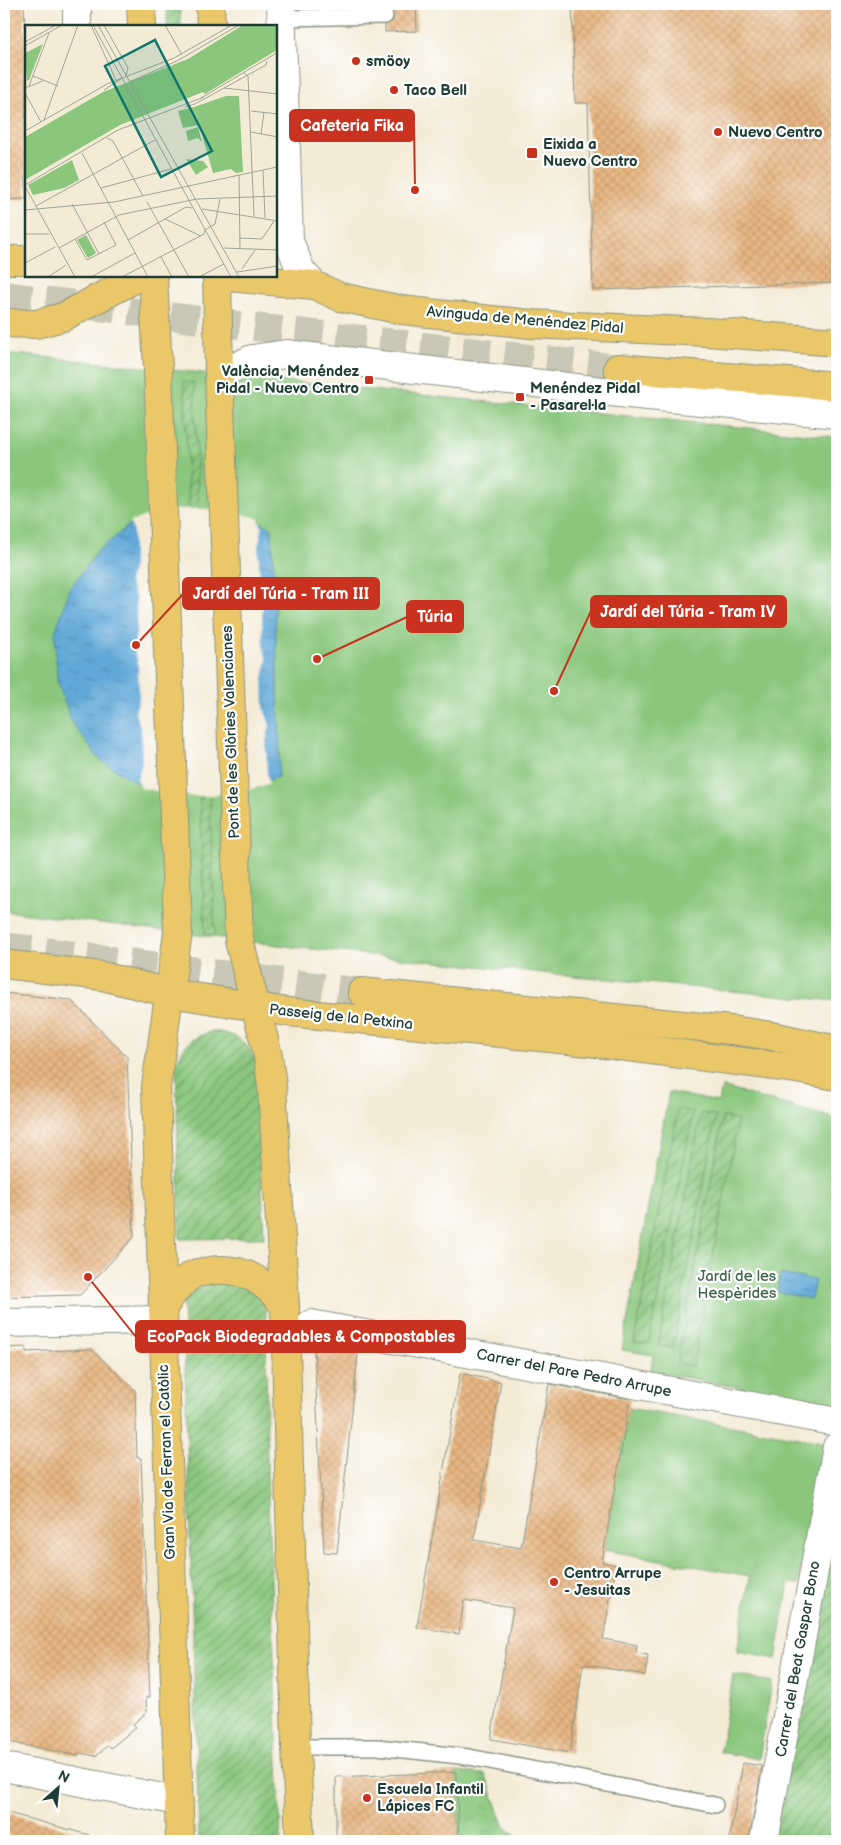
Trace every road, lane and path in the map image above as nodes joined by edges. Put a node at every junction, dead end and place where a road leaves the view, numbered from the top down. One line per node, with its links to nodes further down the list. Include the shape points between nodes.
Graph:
1 (77, 4): 6 (street)
2 (141, 4): 7 (main road)
3 (210, 4): 8 (main road)
4 (281, 11): 5 (lane); 9 (street)
5 (385, 16)
6 (78, 25)
7 (142, 25)
8 (211, 25)
9 (282, 188): 16 (street, via 289,241 301,270)
10 (4, 260): 11 (main road)
11 (25, 260)
12 (136, 278): 17 (main road, via 63,317 36,324)
13 (153, 278): 25 (main road, Gran Via de Ferran el Catòlic, via 178,932)
14 (217, 278): 20 (main road, Pont de les Glòries Valencianes)
15 (239, 278): 16 (main road, Avinguda de Menéndez Pidal)
16 (314, 285): 18 (main road, Avinguda de Menéndez Pidal, via 348,299 412,311 530,324)
17 (4, 323)
18 (837, 342)
19 (618, 368): 21 (main road)
20 (219, 375): 22 (street, via 252,359 286,354 628,394); 26 (main road, Pont de les Glòries Valencianes, via 239,940)
21 (837, 386)
22 (837, 414)
23 (4, 964): 25 (main road, Passeig de la Petxina, via 102,976)
24 (362, 992): 27 (main road, Passeig de la Petxina, via 730,1030)
25 (170, 993): 26 (main road, Passeig de la Petxina); 32 (main road, Gran Via de Ferran el Catòlic, via 156,1087)
26 (257, 1008): 28 (main road, Passeig de la Petxina); 31 (main road, via 272,1086)
27 (837, 1050)
28 (681, 1054): 29 (main road, Passeig de la Petxina); 30 (street, Passeig de la Petxina)
29 (837, 1076)
30 (837, 1086)
31 (284, 1306): 32 (main road, via 272,1290 254,1278 223,1269 194,1274 177,1286); 37 (main road)
32 (163, 1313): 33 (street); 39 (main road, Gran Via de Ferran el Catòlic)
33 (4, 1323)
34 (311, 1324): 35 (street, Carrer del Pare Pedro Arrupe)
35 (837, 1422)
36 (837, 1447): 43 (street, Carrer del Beat Gaspar Bono)
37 (296, 1747): 40 (lane, via 378,1746 469,1757); 42 (main road)
38 (4, 1767): 39 (street)
39 (178, 1801): 41 (main road, Gran Via de Ferran el Catòlic)
40 (715, 1805)
41 (180, 1841)
42 (300, 1841)
43 (764, 1841)

